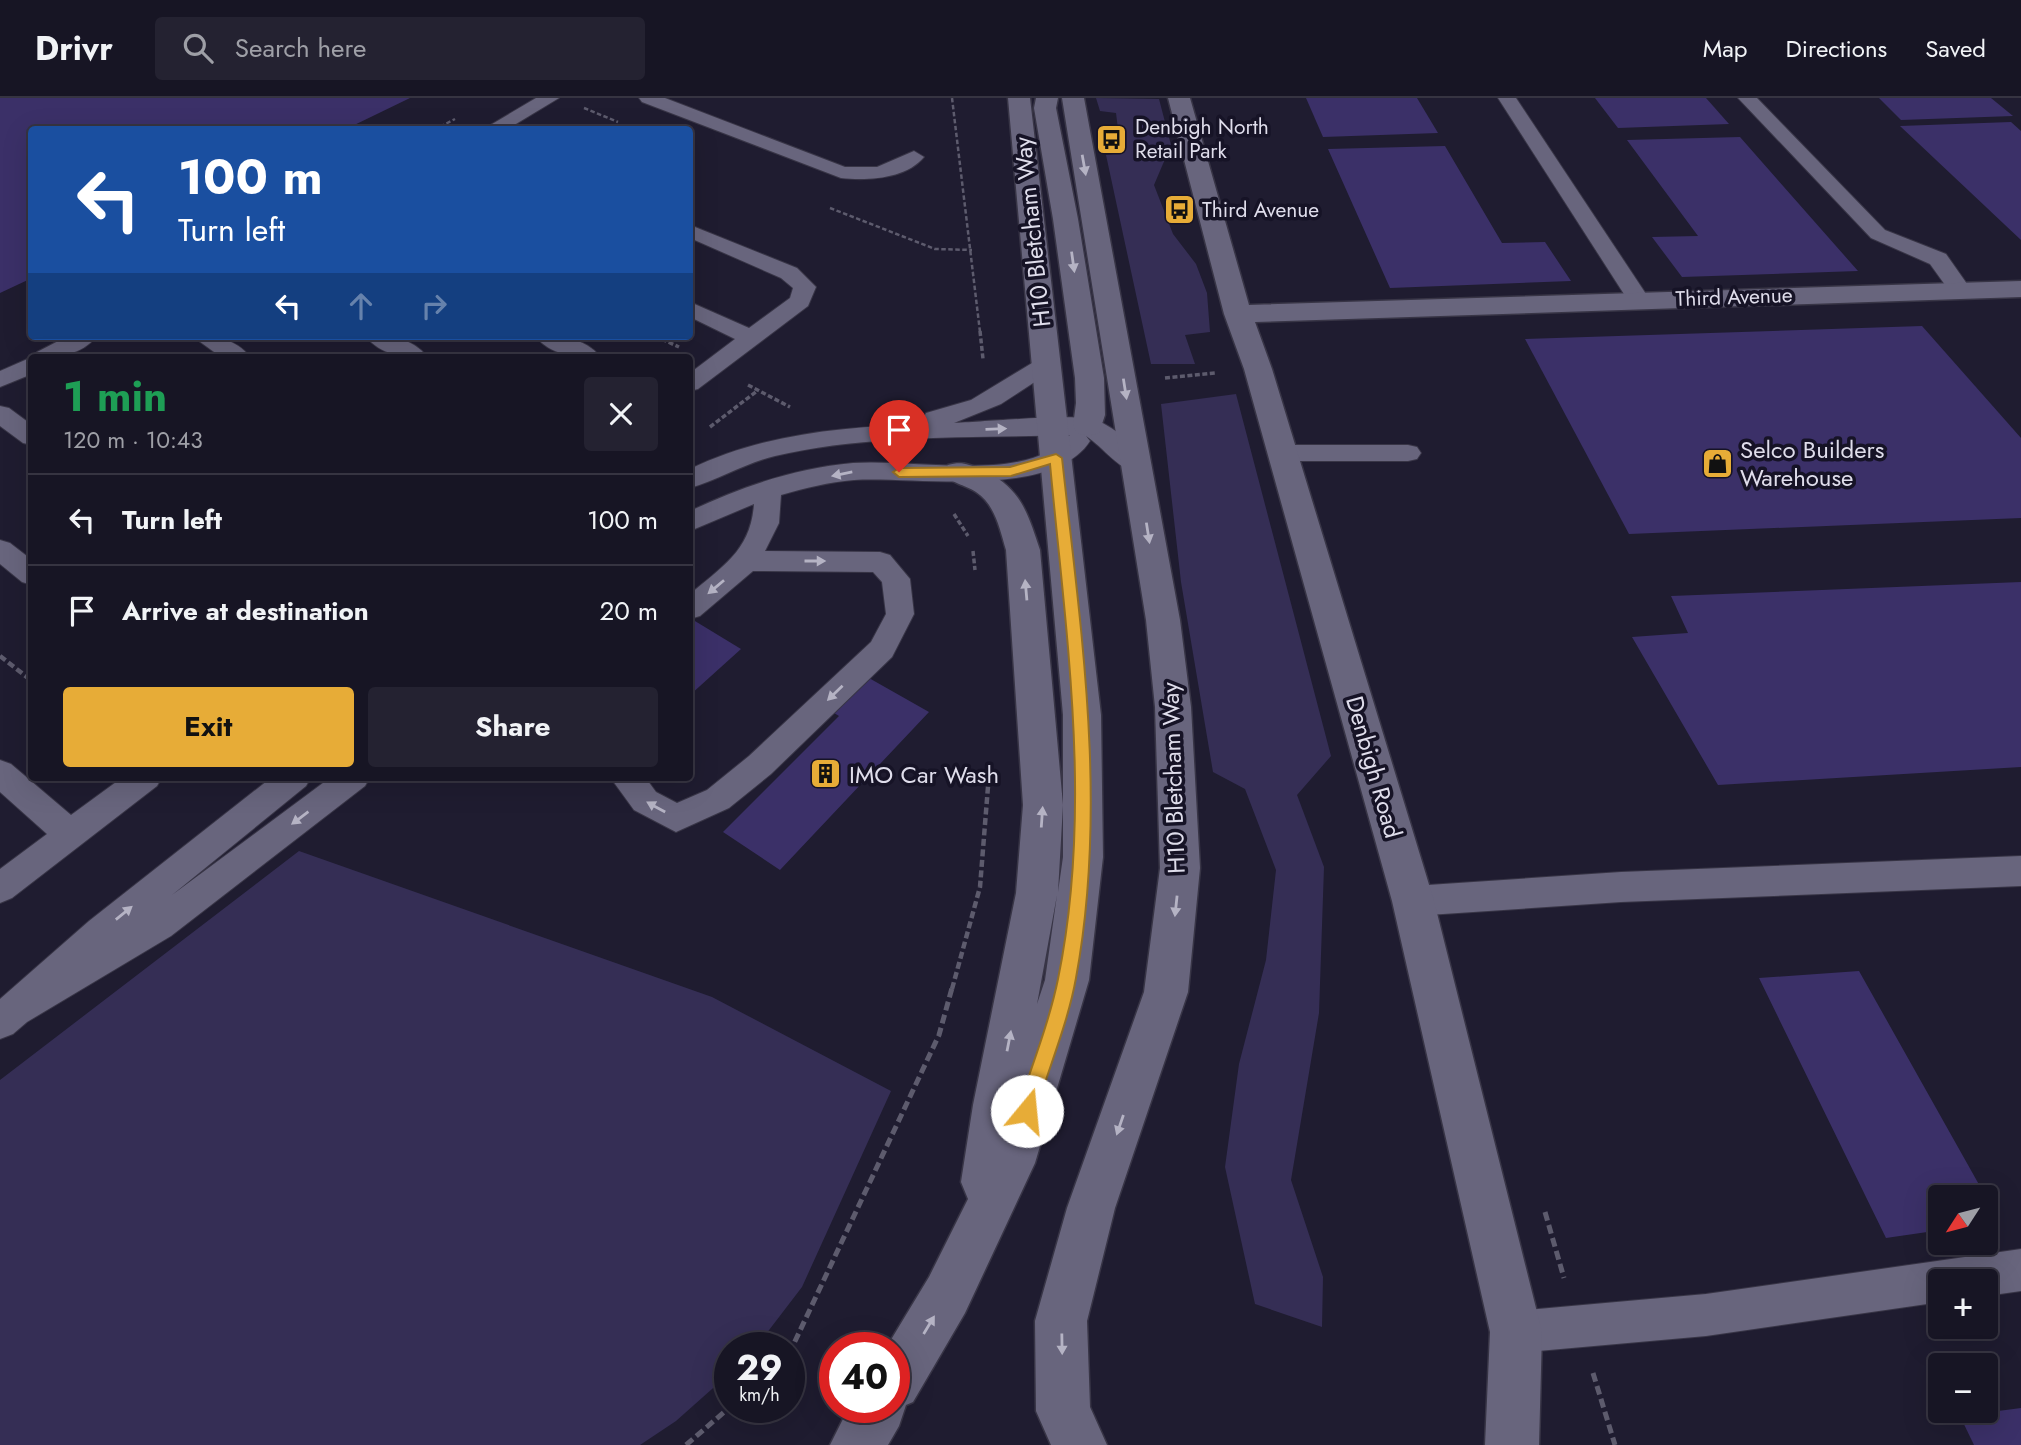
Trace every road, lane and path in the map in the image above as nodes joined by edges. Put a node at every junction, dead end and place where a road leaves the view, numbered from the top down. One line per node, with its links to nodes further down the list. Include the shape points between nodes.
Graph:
1 (550, 98): 12 (lane)
2 (648, 98): 13 (lane, via 841,172 886,172)
3 (952, 98): 40 (path)
4 (1018, 98): 33 (street, H10 Bletcham Way)
5 (1047, 98): 43 (street, H10 Bletcham Way, one-way to 43, via 1089,385)
6 (1073, 98): 38 (street, H10 Bletcham Way, one-way to 38)
7 (1179, 98): 19 (street, Denbigh Road)
8 (1507, 98): 17 (lane)
9 (1747, 98): 16 (lane, via 1878,234 1938,259)
10 (573, 103): 11 (path)
11 (625, 124)
12 (498, 126)
13 (914, 157)
14 (693, 232): 20 (lane, via 789,273 805,287 800,301)
15 (2021, 289): 16 (street, Third Avenue)
16 (1961, 291): 17 (street, Third Avenue)
17 (1639, 300): 19 (street, Third Avenue)
18 (693, 310): 20 (lane)
19 (1238, 314): 35 (street, Denbigh Road)
20 (752, 338): 32 (lane)
21 (210, 340): 27 (lane)
22 (384, 340): 28 (lane)
23 (555, 340): 29 (lane)
24 (663, 340): 31 (path)
25 (81, 346): 26 (lane)
26 (55, 354)
27 (233, 354)
28 (410, 354)
29 (582, 354)
30 (693, 354): 32 (path)
31 (693, 354)
32 (716, 365): 37 (lane); 39 (path)
33 (1045, 365): 40 (lane); 46 (street, H10 Bletcham Way)
34 (28, 366): 36 (lane)
35 (1258, 369): 38 (path); 47 (street, Denbigh Road)
36 (0, 380)
37 (693, 382)
38 (1124, 383): 50 (street, H10 Bletcham Way, one-way to 50)
39 (757, 391): 41 (path); 44 (path)
40 (988, 403): 49 (lane, via 948,417 853,424 761,445)
41 (794, 409)
42 (0, 414): 45 (lane)
43 (1088, 426): 46 (lane, via 1073,445); 50 (lane, via 1111,440)
44 (709, 428)
45 (28, 434)
46 (1054, 443): 49 (lane, one-way to 46, via 847,436); 51 (lane, via 1011,472); 74 (street, H10 Bletcham Way, via 1082,715 1083,857 1067,980 1011,1163)
47 (1283, 453): 48 (lane); 72 (street, Denbigh Road)
48 (1408, 453)
49 (716, 464): 52 (lane)
50 (1137, 466): 85 (street, H10 Bletcham Way, one-way to 85, via 1173,707 1180,868 1166,992 1091,1208 1061,1321 1063,1410)
51 (952, 473): 53 (lane, one-way to 53, via 853,472); 59 (path, via 948,502 973,548); 74 (street, H10 Bletcham Way, one-way to 51, via 996,1105 1037,893 1043,805 1023,550 1011,512 989,485)
52 (693, 477)
53 (768, 489): 54 (lane, via 753,478 741,479); 55 (lane); 57 (lane, via 766,523)
54 (693, 503)
55 (693, 520)
56 (0, 551): 58 (lane)
57 (747, 561): 60 (lane, one-way to 60); 68 (lane, one-way to 68, via 880,562 896,579 900,614 882,649 718,799 676,818 645,801)
58 (28, 572)
59 (975, 575)
60 (693, 606)
61 (0, 656): 62 (path)
62 (28, 678)
63 (989, 768): 78 (path, via 980,887 939,1035)
64 (0, 773): 69 (lane)
65 (141, 781): 69 (lane)
66 (290, 781): 73 (lane, one-way to 66, via 101,932)
67 (349, 781): 73 (lane, one-way to 73, via 159,925)
68 (629, 781)
69 (70, 835): 71 (lane)
70 (2021, 871): 72 (lane, via 1621,887)
71 (0, 888)
72 (1413, 901): 79 (street, Denbigh Road)
73 (9, 1015)
74 (979, 1230): 80 (street, H10 Bletcham Way, one-way to 74)
75 (2021, 1270): 76 (lane)
76 (1998, 1273)
77 (1928, 1283): 79 (lane, via 1706,1315)
78 (799, 1332)
79 (1516, 1332): 86 (street, Denbigh Road)
80 (910, 1356)
81 (714, 1421): 83 (path)
82 (870, 1423): 84 (street)
83 (686, 1445)
84 (857, 1445)
85 (1080, 1445)
86 (1512, 1445)

